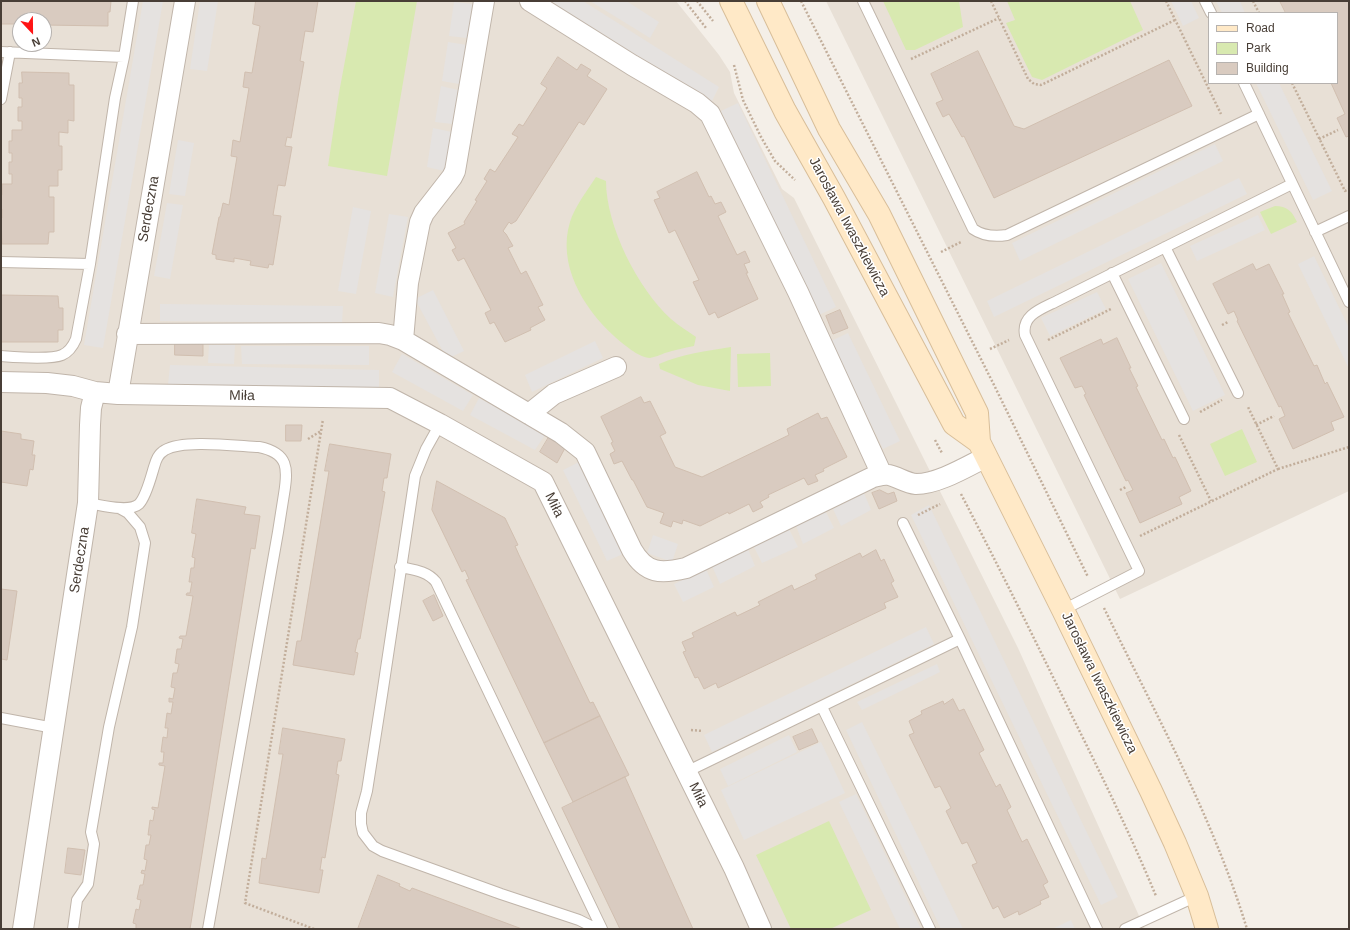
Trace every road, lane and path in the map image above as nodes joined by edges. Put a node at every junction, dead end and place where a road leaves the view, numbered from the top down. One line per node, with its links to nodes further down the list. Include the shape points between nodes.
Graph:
1 (133, 1): 22 (lane)
2 (185, 1): 45 (street, Serdeczna)
3 (484, 1): 47 (street, via 455,171 424,212 418,226 408,283)
4 (530, 1): 67 (street, via 697,103 710,114 794,285)
5 (685, 1): 20 (path)
6 (697, 1): 19 (path)
7 (731, 1): 65 (street, Jarosława Iwaszkiewicza, via 785,111 954,424)
8 (768, 1): 65 (street, Jarosława Iwaszkiewicza, via 829,129 879,214 977,413)
9 (801, 1): 76 (path)
10 (863, 1): 28 (lane, via 973,229 980,234 1007,235)
11 (990, 1): 17 (path)
12 (1166, 1): 18 (path)
13 (1205, 1): 15 (lane)
14 (1253, 1): 16 (path)
15 (1210, 12)
16 (1258, 12)
17 (999, 18): 18 (path, via 1028,79 1034,84 1041,85); 23 (path)
18 (1175, 20): 29 (path, via 1222,115)
19 (714, 23)
20 (706, 28)
21 (5, 52): 22 (lane); 27 (lane)
22 (124, 57): 41 (lane, via 115,98)
23 (907, 61)
24 (733, 62): 32 (path, via 743,100 771,155)
25 (1244, 84): 28 (lane)
26 (1293, 84): 31 (path)
27 (1, 99)
28 (1259, 114): 33 (lane)
29 (1215, 118)
30 (1338, 130): 31 (path)
31 (1320, 139): 34 (path, via 1345,191)
32 (798, 182)
33 (1292, 184): 36 (lane); 38 (lane)
34 (1349, 189)
35 (1349, 216): 36 (lane)
36 (1316, 232): 43 (lane)
37 (962, 242): 39 (path)
38 (1165, 247): 42 (lane); 54 (lane)
39 (941, 252)
40 (1, 262): 41 (lane)
41 (90, 264): 50 (lane, via 73,347 62,356)
42 (1112, 273): 59 (lane); 74 (lane, via 1031,315 1024,328 1025,335)
43 (1349, 302)
44 (1111, 309): 48 (path)
45 (127, 334): 47 (street, via 379,333); 55 (street, Serdeczna)
46 (1015, 338): 49 (path)
47 (403, 340): 57 (street)
48 (1042, 343)
49 (990, 349)
50 (1, 356)
51 (616, 367): 57 (street, via 554,394)
52 (1, 382): 53 (street, via 47,383)
53 (95, 392): 55 (street); 70 (street, Serdeczna, via 91,408)
54 (1238, 393): 59 (path); 61 (path, via 1243,397)
55 (118, 394): 60 (street, Miła, via 390,398)
56 (324, 413): 62 (path)
57 (529, 414): 67 (street, via 561,433 585,452 634,554 647,568 664,572 686,568 863,481)
58 (1274, 416): 61 (path)
59 (1184, 419): 69 (path, via 1174,424)
60 (440, 424): 75 (lane, via 415,476); 83 (street, Miła, via 543,482)
61 (1256, 425): 66 (path)
62 (321, 431): 63 (path); 89 (path, via 245,903)
63 (308, 439)
64 (1349, 447): 66 (path)
65 (982, 450): 67 (street, via 939,479 925,483 908,482); 78 (street, Jarosława Iwaszkiewicza)
66 (1278, 469): 69 (path)
67 (882, 475)
68 (961, 493): 85 (path, via 1098,768 1137,849)
69 (1211, 502): 74 (path)
70 (88, 503): 72 (lane); 82 (street, Serdeczna)
71 (943, 503): 73 (path)
72 (119, 508): 87 (lane, via 128,513 140,527 145,543 132,626 109,727 91,832 94,844 88,884 77,900); 88 (lane, via 132,508 140,503 157,458 171,447 199,444 268,448 280,457 286,471 278,532)
73 (903, 523): 79 (lane)
74 (1125, 543): 78 (lane, via 1139,571)
75 (400, 567): 90 (lane, via 367,791 361,813 363,832 372,846 579,920); 91 (lane, via 424,572 436,582)
76 (1090, 579)
77 (1103, 607): 97 (path, via 1200,804)
78 (1063, 610): 84 (street, Jarosława Iwaszkiewicza, via 1154,798)
79 (960, 639): 80 (lane); 94 (lane)
80 (822, 707): 83 (lane); 93 (lane)
81 (1, 718): 82 (lane)
82 (54, 728): 86 (street, Serdeczna)
83 (686, 772): 92 (street, Miła)
84 (1197, 896): 95 (lane); 96 (street, Jarosława Iwaszkiewicza)
85 (1157, 900)
86 (23, 929)
87 (73, 929)
88 (208, 929)
89 (314, 929)
90 (597, 929)
91 (602, 929)
92 (761, 929)
93 (930, 929)
94 (1096, 929)
95 (1125, 929)
96 (1207, 929)
97 (1247, 929)

